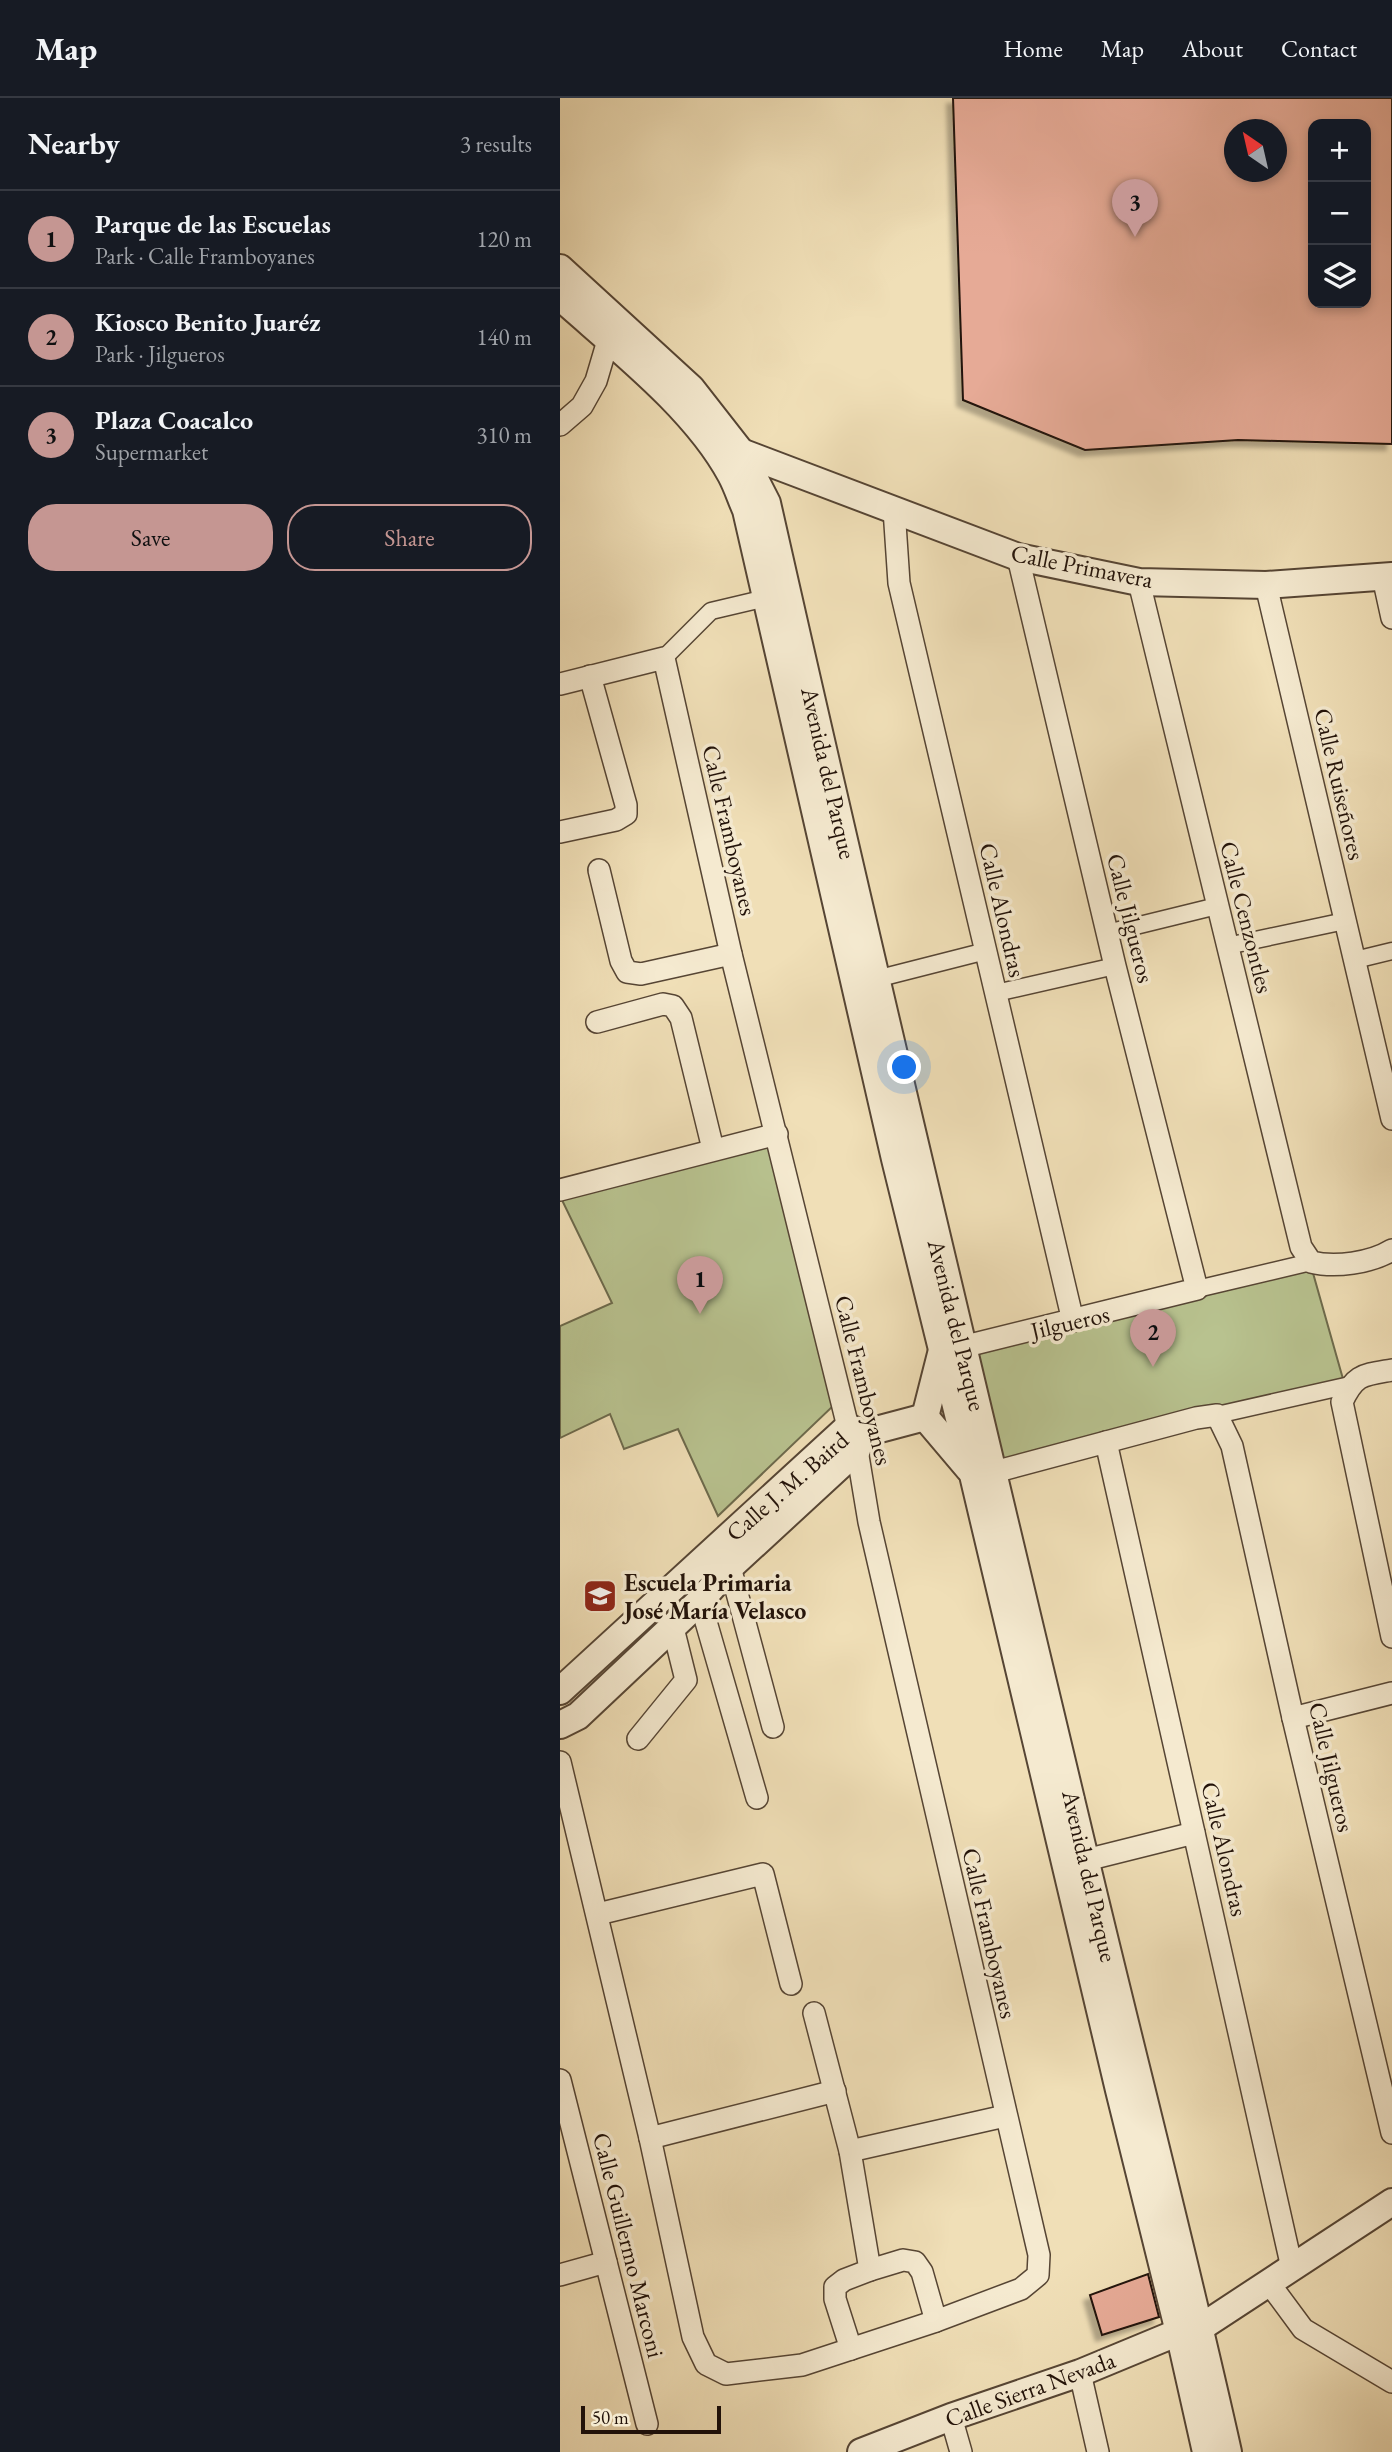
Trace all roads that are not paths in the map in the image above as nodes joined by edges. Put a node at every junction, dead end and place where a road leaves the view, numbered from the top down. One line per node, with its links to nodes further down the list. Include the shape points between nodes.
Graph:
1 (560, 268): 3 (street, Avenida del Parque)
2 (560, 297): 3 (street, Avenida del Parque)
3 (611, 329): 4 (street, via 596,381 582,407); 5 (street, Avenida del Parque); 6 (street, Avenida del Parque, via 691,387)
4 (560, 425)
5 (708, 441): 6 (street, Calle Primavera); 12 (street, Avenida del Parque, via 731,475 746,510)
6 (741, 452): 7 (street, Calle Primavera); 28 (street, Avenida del Parque, via 766,503)
7 (894, 509): 8 (street, Calle Primavera); 23 (street, Calle Alondras, via 900,583)
8 (1018, 557): 10 (street, Calle Primavera); 21 (street, Calle Jilgueros)
9 (1388, 576): 11 (street, Calle Primavera); 13 (street)
10 (1139, 582): 11 (street, Calle Primavera); 19 (street, Calle Cenzontles)
11 (1266, 585): 20 (street, Calle Ruiseñores)
12 (766, 598): 14 (street, via 711,611); 39 (street, Avenida del Parque)
13 (1392, 618)
14 (664, 658): 15 (street); 25 (street, Calle Framboyanes)
15 (590, 676): 16 (street); 17 (street, via 626,814)
16 (560, 684)
17 (560, 832)
18 (599, 870): 25 (street, via 621,961 628,972 641,974)
19 (1217, 906): 21 (street); 22 (street, Calle Cenzontles)
20 (1345, 920): 22 (street); 26 (street, Calle Ruiseñores)
21 (1107, 933): 27 (street, Calle Jilgueros)
22 (1227, 946): 36 (street, Calle Cenzontles, via 1301,1247)
23 (986, 951): 28 (street); 29 (street, Calle Alondras)
24 (1392, 951): 26 (street)
25 (731, 954): 32 (street, Calle Framboyanes)
26 (1354, 960): 31 (street, Calle Ruiseñores)
27 (1115, 966): 29 (street); 37 (street, Calle Jilgueros)
28 (876, 979): 39 (street, Avenida del Parque)
29 (996, 993): 38 (street, Calle Alondras)
30 (597, 1022): 33 (street, via 663,1004 673,1006 681,1018)
31 (1392, 1119)
32 (777, 1134): 33 (street); 44 (street, Calle Framboyanes)
33 (713, 1149): 34 (street)
34 (560, 1190)
35 (1392, 1250): 36 (street, via 1380,1257 1324,1265)
36 (1311, 1262): 37 (street)
37 (1197, 1289): 38 (street, Jilgueros)
38 (1073, 1321): 39 (street, Jilgueros)
39 (952, 1350): 43 (street); 46 (street, Avenida del Parque)
40 (1392, 1370): 41 (street, via 1362,1375)
41 (1350, 1385): 42 (street); 50 (street, via 1342,1402)
42 (1217, 1415): 45 (street); 53 (street, Calle Jilgueros, via 1232,1446)
43 (925, 1417): 44 (street, Calle J. M. Baird); 46 (street)
44 (856, 1437): 47 (street, Calle J. M. Baird); 51 (street, Calle J. M. Baird); 66 (street, Calle Framboyanes, via 872,1535)
45 (1106, 1442): 46 (street); 59 (street, Calle Alondras)
46 (984, 1473): 60 (street, Avenida del Parque); 77 (street, Avenida del Parque, via 1109,2050)
47 (730, 1567): 48 (street, Calle J. M. Baird); 55 (street)
48 (701, 1601): 49 (street, Calle J. M. Baird); 58 (street)
49 (673, 1628): 54 (street, Calle J. M. Baird, via 578,1716); 56 (street, via 686,1680)
50 (1392, 1637)
51 (560, 1691)
52 (1392, 1693): 53 (street)
53 (1293, 1718): 67 (street, Calle Jilgueros)
54 (560, 1725)
55 (773, 1727)
56 (638, 1739)
57 (560, 1762): 61 (street, Calle Framboyanes)
58 (757, 1798)
59 (1194, 1833): 60 (street); 72 (street, Calle Alondras)
60 (1086, 1860): 77 (street, Avenida del Parque)
61 (598, 1914): 62 (street, via 763,1874); 68 (street, Calle Framboyanes)
62 (791, 1984)
63 (814, 2013): 65 (street)
64 (560, 2080): 71 (street, Calle Guillermo Marconi)
65 (835, 2091): 68 (street); 69 (street)
66 (1005, 2116): 69 (street); 76 (street, Calle Framboyanes, via 1039,2255 1038,2275 1021,2289)
67 (1392, 2133)
68 (650, 2138): 78 (street, Calle Framboyanes, via 694,2337 706,2364 726,2374 802,2365)
69 (849, 2151): 73 (street)
70 (1388, 2211): 72 (street, Calle Sierra Nevada)
71 (606, 2262): 74 (street); 82 (street, Calle Guillermo Marconi)
72 (1292, 2268): 75 (street, Calle Sierra Nevada)
73 (870, 2270): 76 (street, via 903,2260 915,2262); 78 (street, via 835,2287)
74 (560, 2275)
75 (1269, 2283): 77 (street, Calle Sierra Nevada); 80 (street, via 1303,2329)
76 (936, 2321): 78 (street, Calle Framboyanes)
77 (1190, 2330): 79 (street, Calle Sierra Nevada); 86 (street, Avenida del Parque); 87 (street, Avenida del Parque)
78 (851, 2349)
79 (1080, 2373): 81 (street, Calle Sierra Nevada); 85 (street)
80 (1392, 2382)
81 (951, 2417): 83 (street, Calle Sierra Nevada); 84 (street)
82 (647, 2424)
83 (861, 2452)
84 (961, 2452)
85 (1097, 2452)
86 (1206, 2452)
87 (1228, 2452)

